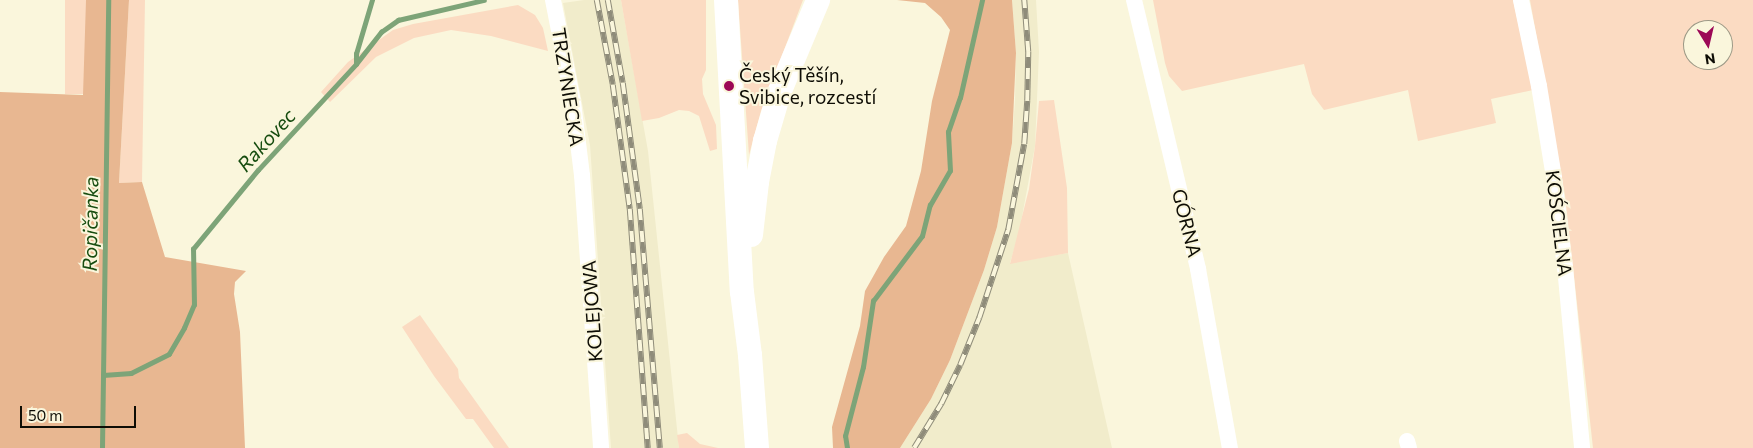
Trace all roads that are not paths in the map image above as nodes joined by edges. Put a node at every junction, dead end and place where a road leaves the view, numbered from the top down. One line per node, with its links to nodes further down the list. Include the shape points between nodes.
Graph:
1 (554, 0): 6 (street, TRZYNIECKA, via 573,102)
2 (726, 0): 7 (main road, via 742,292)
3 (818, 0): 7 (main road, via 779,93 757,182 751,224)
4 (1134, 0): 10 (street, GÓRNA, via 1198,269)
5 (1521, 0): 11 (street, KOŚCIELNA, via 1555,188)
6 (582, 175): 8 (street, KOLEJOWA)
7 (750, 355): 9 (main road)
8 (601, 448)
9 (757, 448)
10 (1230, 448)
11 (1582, 448)

